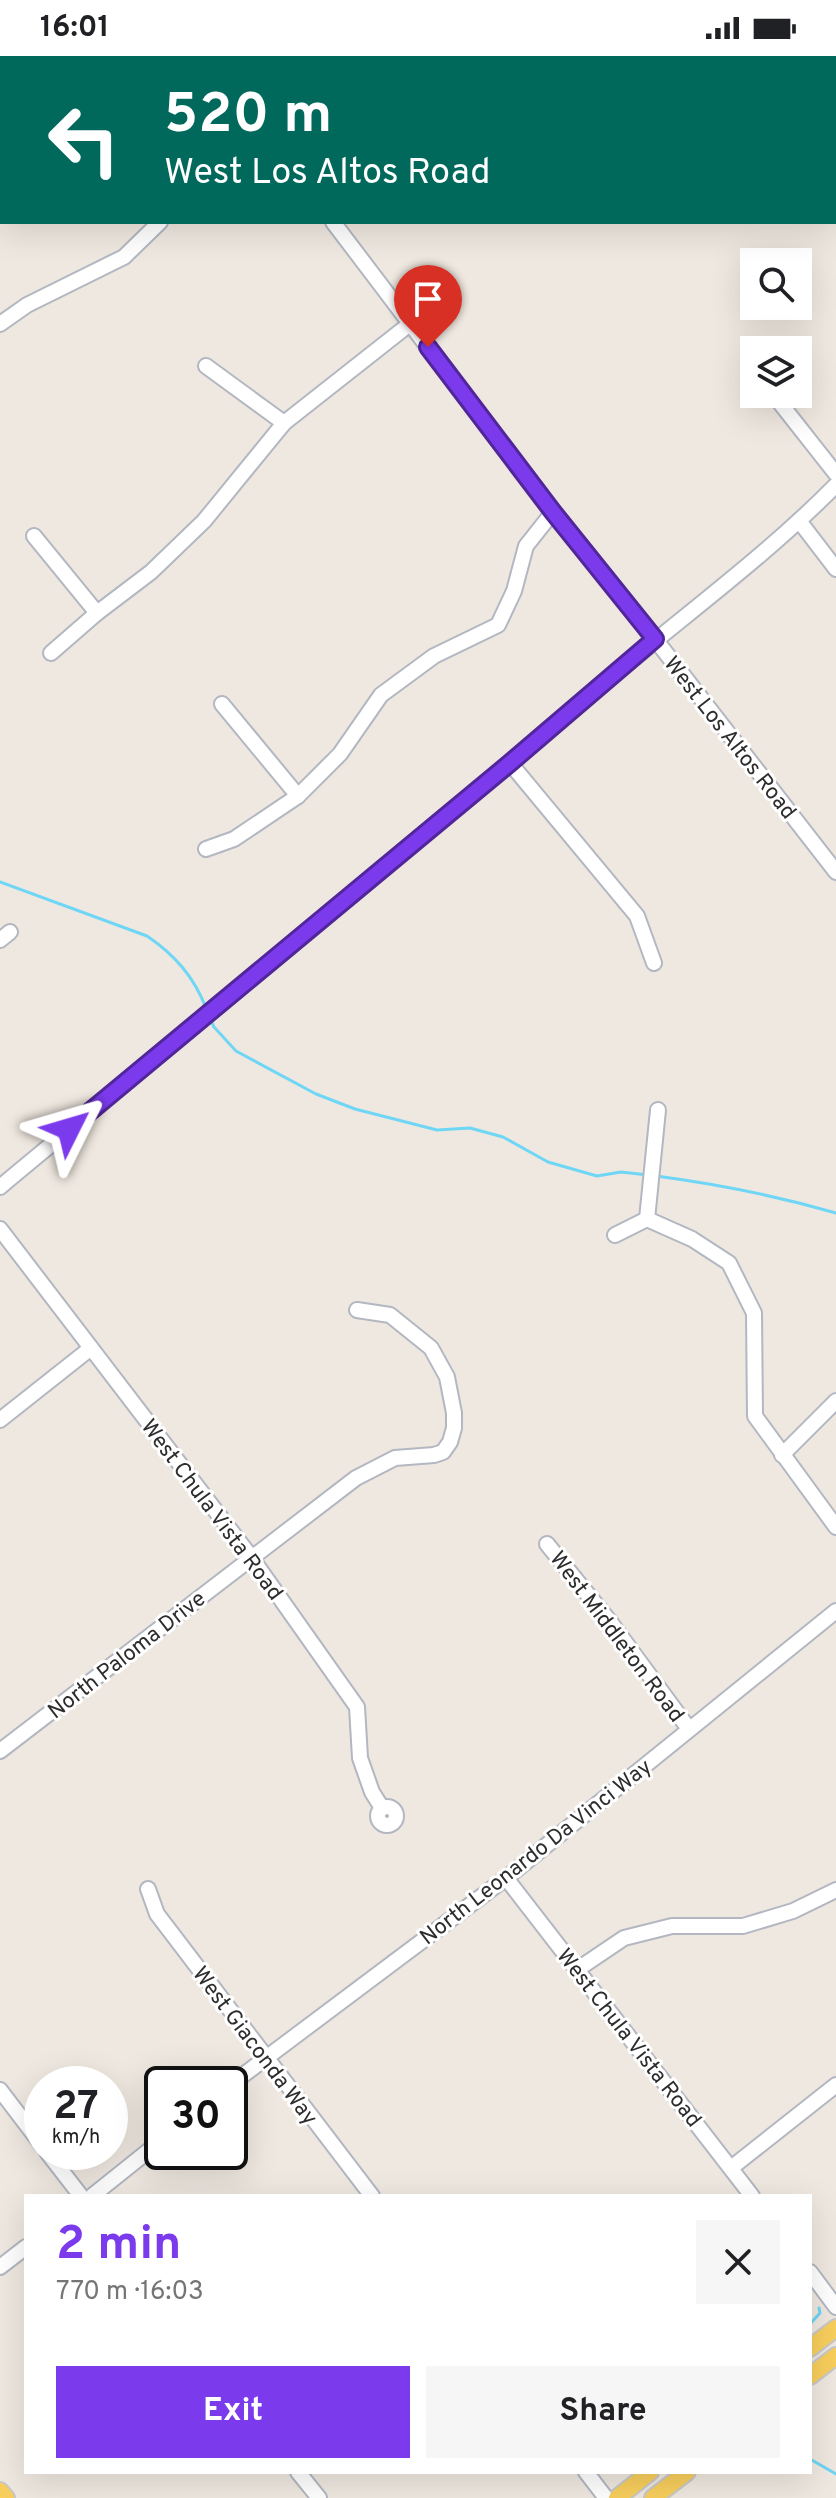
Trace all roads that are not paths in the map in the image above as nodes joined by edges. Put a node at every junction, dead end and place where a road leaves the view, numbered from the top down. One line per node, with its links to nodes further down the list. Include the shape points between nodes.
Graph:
1 (158, 224): 4 (street, via 124,257)
2 (335, 224): 3 (street, West Los Altos Road)
3 (411, 323): 7 (street); 10 (street, West Los Altos Road)
4 (0, 324)
5 (206, 366): 7 (street)
6 (784, 408): 8 (street)
7 (284, 423): 14 (street, via 204,521 151,572)
8 (836, 474)
9 (836, 485): 11 (street)
10 (553, 512): 15 (street, West Los Altos Road); 19 (street, via 526,546 498,625 434,656 381,695 340,754)
11 (800, 522): 13 (street); 15 (street)
12 (34, 536): 14 (street)
13 (836, 569)
14 (97, 613): 16 (street)
15 (655, 639): 18 (street); 21 (street, West Los Altos Road)
16 (51, 653)
17 (222, 704): 19 (street)
18 (510, 763): 22 (street, via 637,916); 24 (street)
19 (298, 796): 20 (street, via 234,839)
20 (206, 849)
21 (836, 872)
22 (654, 963)
23 (658, 1110): 25 (street)
24 (0, 1187)
25 (647, 1219): 27 (street); 32 (street, via 729,1263 754,1313 755,1416)
26 (0, 1229): 29 (street, West Chula Vista Road)
27 (615, 1235)
28 (357, 1310): 35 (street, North Paloma Drive, via 390,1315 431,1348 447,1377 454,1413 443,1459 395,1458 356,1478)
29 (91, 1348): 31 (street); 35 (street, West Chula Vista Road)
30 (836, 1401): 32 (street)
31 (0, 1420)
32 (782, 1455): 33 (street)
33 (836, 1527)
34 (547, 1544): 37 (street, West Middleton Road)
35 (251, 1557): 38 (street, North Paloma Drive); 39 (street, West Chula Vista Road, via 357,1707 360,1758)
36 (836, 1611): 37 (street, North Leonardo Da Vinci Way)
37 (689, 1729): 40 (street, North Leonardo Da Vinci Way)
38 (0, 1751)
39 (382, 1808)
40 (506, 1878): 43 (street, West Chula Vista Road); 44 (street, North Leonardo Da Vinci Way)
41 (148, 1889): 44 (street, West Giaconda Way, via 157,1914)
42 (836, 1890): 43 (street, via 793,1911 743,1926 672,1926 624,1938)
43 (578, 1969): 50 (street, West Chula Vista Road)
44 (265, 2058): 45 (street, North Leonardo Da Vinci Way); 54 (street, West Giaconda Way)
45 (248, 2071)
46 (836, 2085): 50 (street)
47 (0, 2090): 48 (street)
48 (24, 2121)
49 (144, 2154): 53 (street)
50 (731, 2168): 55 (street, West Chula Vista Road)
51 (61, 2170): 52 (street)
52 (79, 2194)
53 (94, 2194)
54 (370, 2194)
55 (750, 2194)
56 (24, 2249): 57 (street)
57 (0, 2267)
58 (812, 2275): 59 (street)
59 (836, 2307)
60 (836, 2328): 61 (main road)
61 (812, 2346)
62 (836, 2356): 63 (main road)
63 (812, 2374)
64 (300, 2474): 70 (street)
65 (588, 2474): 71 (street)
66 (647, 2474): 72 (main road)
67 (684, 2474): 73 (main road)
68 (0, 2491): 69 (main road)
69 (6, 2498)
70 (319, 2498)
71 (606, 2498)
72 (617, 2498)
73 (653, 2498)

